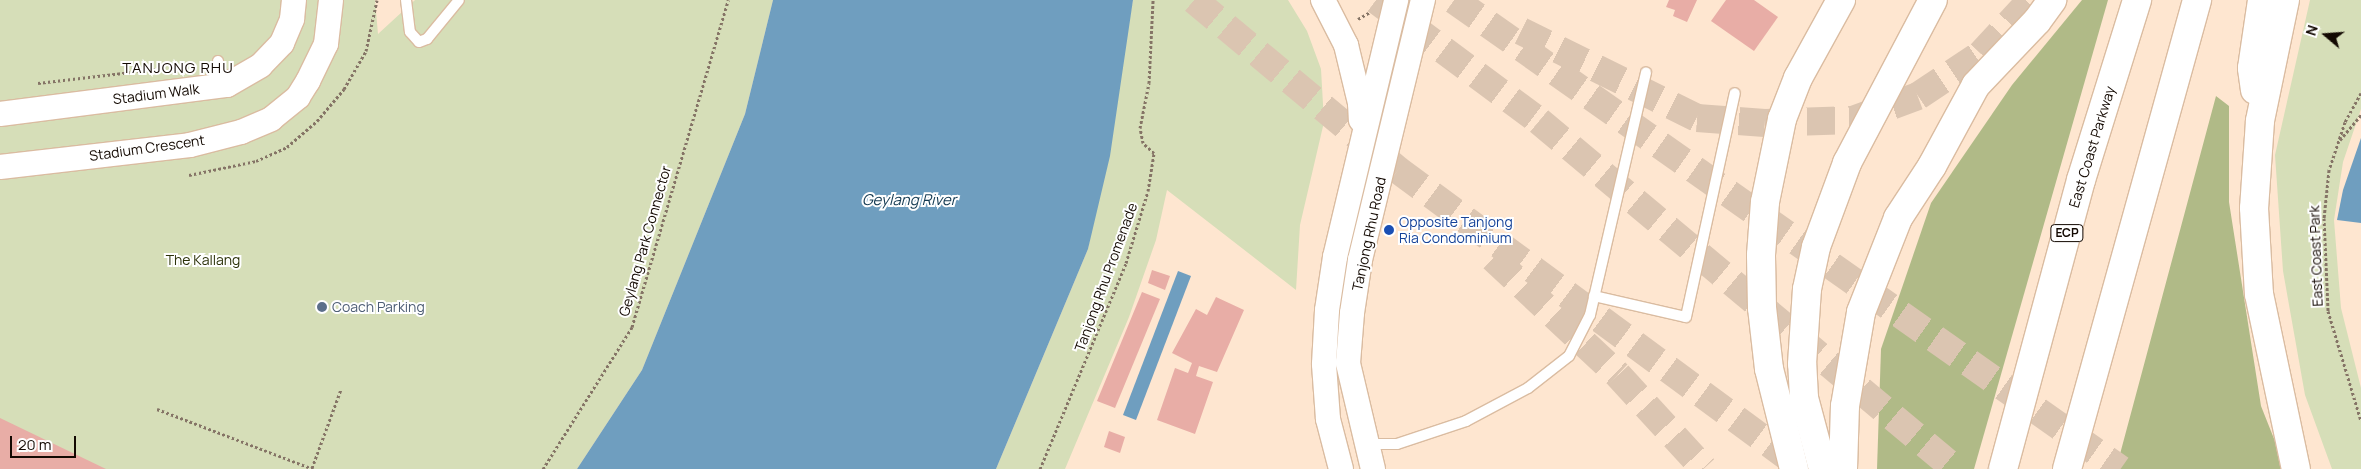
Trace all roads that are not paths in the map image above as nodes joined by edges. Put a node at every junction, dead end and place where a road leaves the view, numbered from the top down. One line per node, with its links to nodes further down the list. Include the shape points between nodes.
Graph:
1 (294, 0): 18 (street, Stadium Walk, via 292,19 282,42 261,65)
2 (331, 0): 23 (street, Stadium Crescent, via 326,44 308,81 298,97 271,118 241,132 190,145)
3 (406, 0): 4 (lane, via 410,32 419,42 427,39)
4 (459, 0)
5 (1323, 0): 22 (street, via 1346,46 1360,103)
6 (1423, 0): 15 (street, Tanjong Rhu Road)
7 (1841, 0): 28 (highway, via 1798,78 1782,119 1765,202 1761,254 1762,308 1769,369)
8 (1933, 0): 29 (highway, via 1846,162 1816,247 1807,290 1802,364 1804,398)
9 (2052, 0): 30 (highway, via 2037,21 1976,85 1932,166 1898,218 1861,312 1844,406)
10 (2137, 0): 31 (highway, East Coast Parkway / ECP, via 2081,180)
11 (2197, 0): 32 (highway)
12 (2262, 0): 21 (highway, via 2252,68)
13 (2285, 0): 21 (highway)
14 (1385, 5): 15 (street); 22 (street, Tanjong Rhu Road)
15 (1417, 23): 25 (street, Tanjong Rhu Road, via 1360,260 1352,313 1348,363)
16 (218, 61): 18 (lane)
17 (1646, 72): 24 (lane)
18 (220, 86): 20 (street, Stadium Walk)
19 (1735, 93): 24 (lane, via 1686,317)
20 (0, 114)
21 (2260, 121): 33 (highway, via 2254,208 2259,294)
22 (1361, 142): 26 (street, Tanjong Rhu Road, via 1335,257 1327,310 1324,364 1328,419)
23 (0, 167)
24 (1594, 296): 25 (lane, via 1590,315 1569,356 1528,388 1466,421 1397,444)
25 (1365, 444): 27 (street, Tanjong Rhu Road)
26 (1341, 469)
27 (1373, 469)
28 (1794, 469)
29 (1823, 469)
30 (1843, 469)
31 (2003, 469)
32 (2067, 469)
33 (2296, 469)

